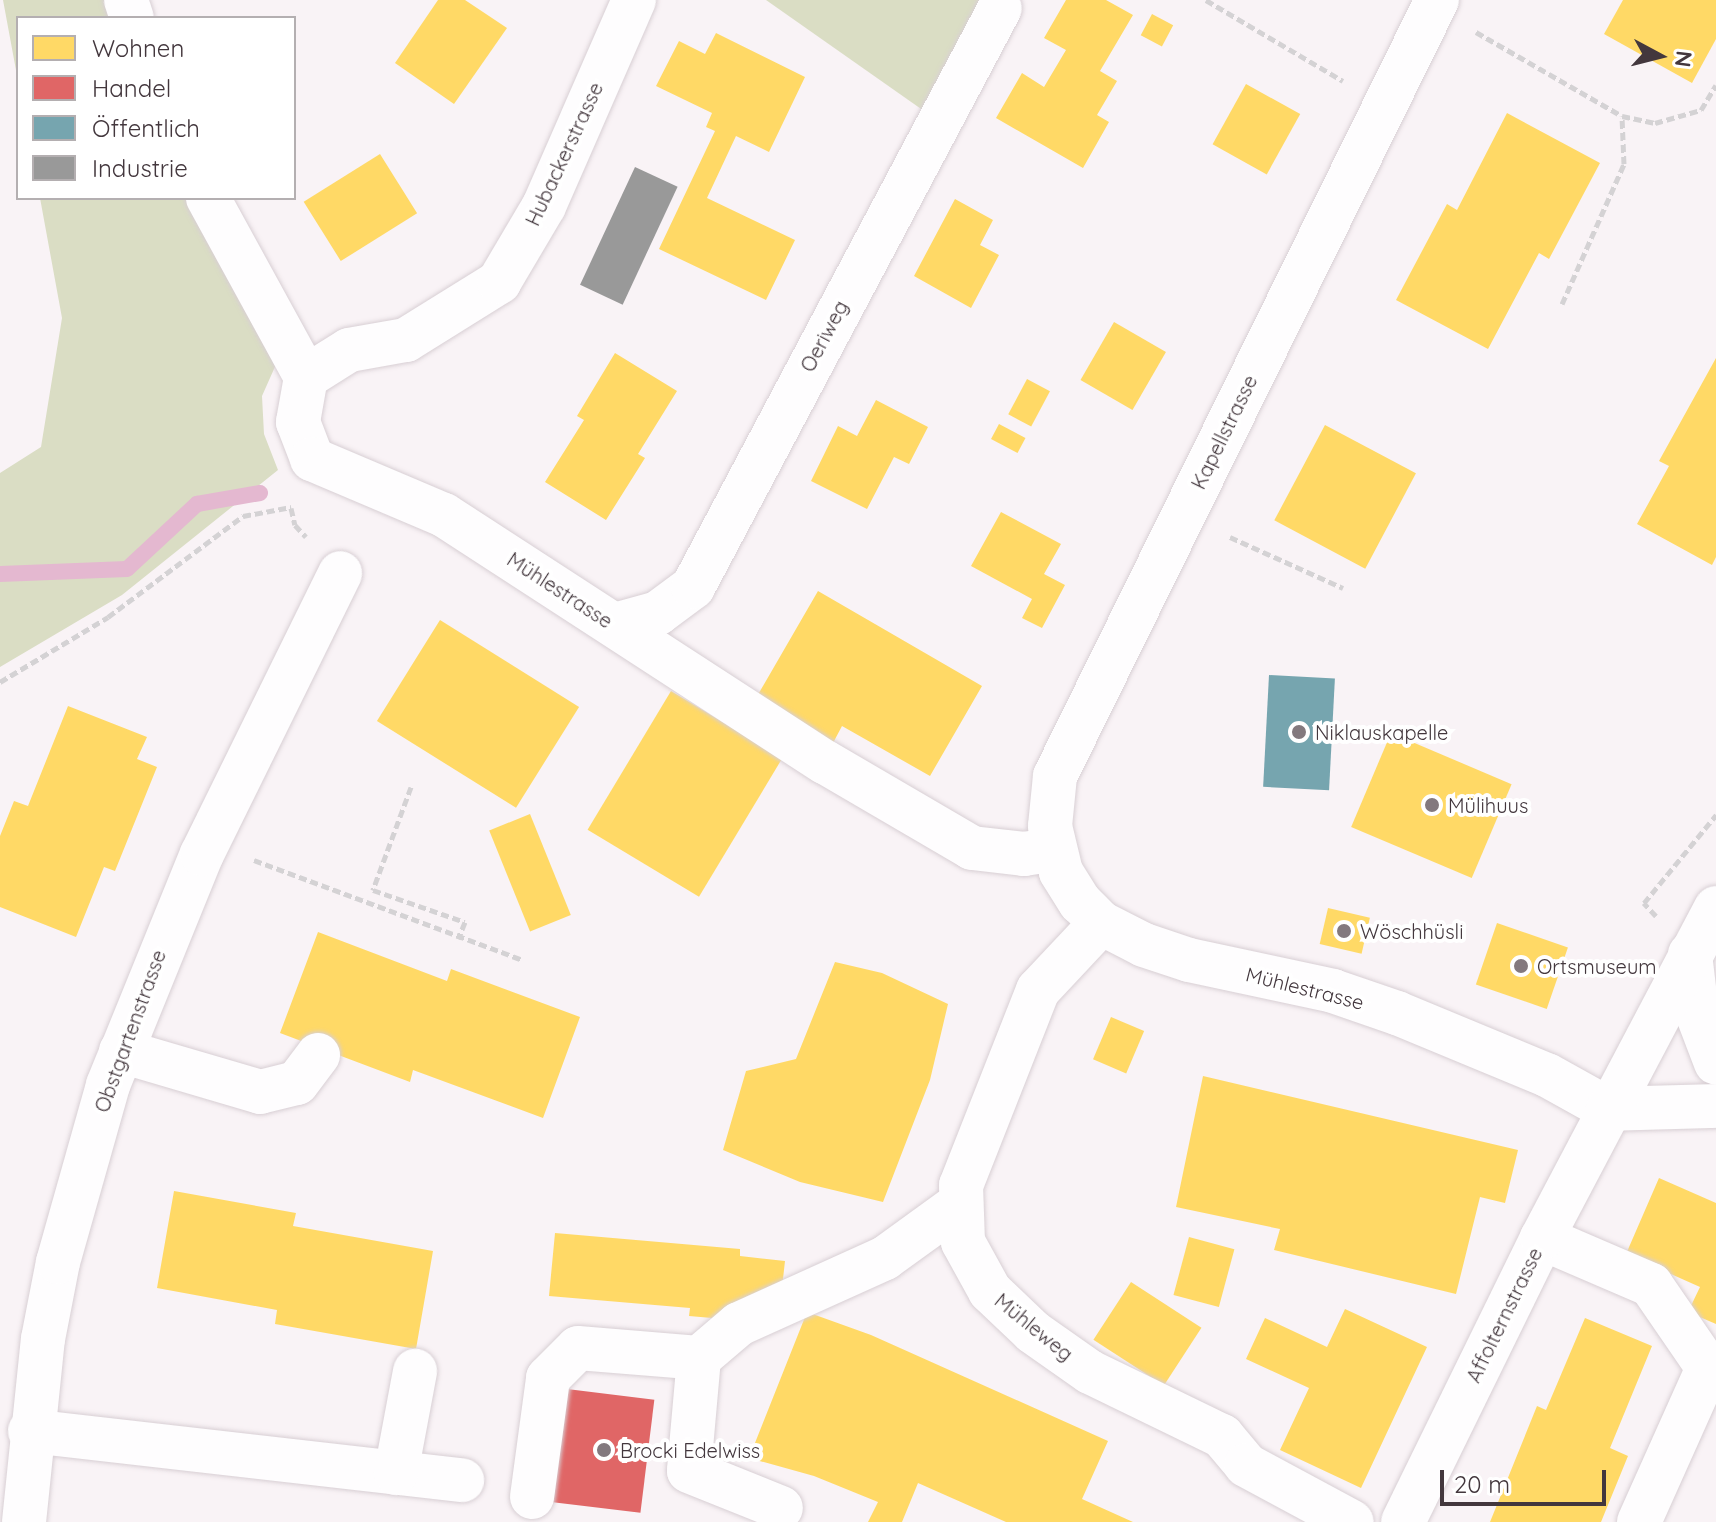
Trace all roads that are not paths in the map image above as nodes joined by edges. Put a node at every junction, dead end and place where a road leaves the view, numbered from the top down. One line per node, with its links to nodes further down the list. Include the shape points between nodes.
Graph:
1 (634, 0): 5 (street, Hubackerstrasse, via 544,206 499,282 406,340 349,350)
2 (1435, 4): 8 (street, Kapellstrasse, via 1055,776 1050,826)
3 (1000, 8): 7 (street, Oeriweg, via 693,587 658,613)
4 (209, 200): 5 (street)
5 (306, 377): 7 (street, Mühlestrasse, via 298,422 312,459 444,515)
6 (340, 573): 12 (street, Obstgartenstrasse, via 202,854)
7 (615, 625): 8 (street, Mühlestrasse, via 825,762 972,848)
8 (1058, 861): 10 (street, Mühlestrasse)
9 (1716, 908): 11 (street, Affolternstrasse)
10 (1101, 923): 16 (street, Mühlestrasse, via 1178,957 1333,991 1445,1030); 17 (street, Mühleweg, via 1038,990 961,1185)
11 (1690, 954): 14 (street, via 1697,1013); 16 (street, Affolternstrasse)
12 (121, 1051): 13 (street, via 260,1092 297,1083); 22 (street, Obstgartenstrasse, via 58,1262)
13 (318, 1055)
14 (1716, 1063)
15 (1716, 1106): 16 (street)
16 (1608, 1109): 18 (street, Affolternstrasse)
17 (961, 1203): 19 (street, via 885,1258 739,1324); 28 (street, Mühleweg, via 963,1242 990,1291 1033,1332 1090,1372 1222,1436 1246,1465)
18 (1542, 1238): 20 (street, via 1651,1285); 29 (street, Affolternstrasse)
19 (699, 1358): 25 (street, via 578,1348 548,1378); 26 (street, via 689,1471)
20 (1712, 1370): 30 (street)
21 (415, 1371): 23 (street)
22 (30, 1431): 23 (street); 27 (street, Obstgartenstrasse)
23 (396, 1473): 24 (street)
24 (462, 1480)
25 (532, 1497)
26 (781, 1508)
27 (24, 1522)
28 (1352, 1522)
29 (1403, 1522)
30 (1639, 1522)

